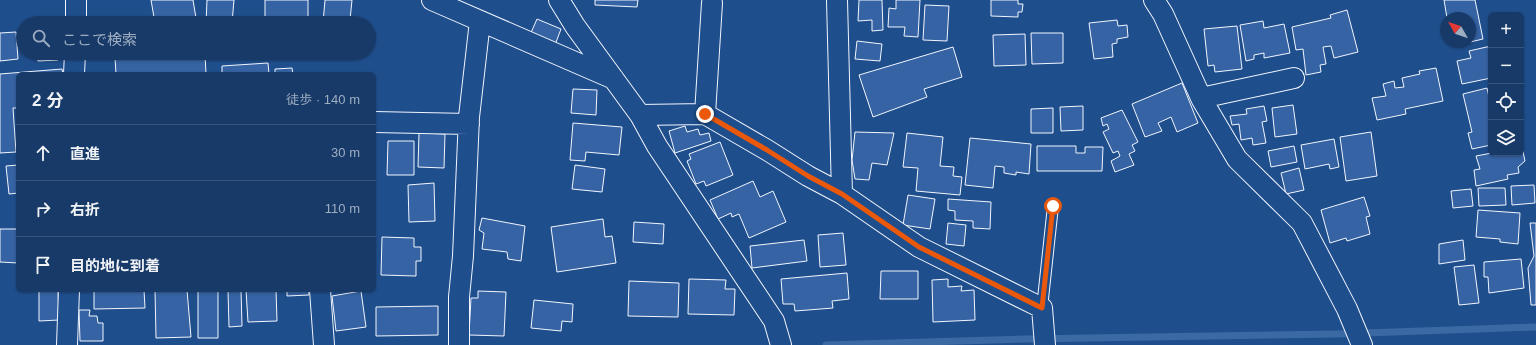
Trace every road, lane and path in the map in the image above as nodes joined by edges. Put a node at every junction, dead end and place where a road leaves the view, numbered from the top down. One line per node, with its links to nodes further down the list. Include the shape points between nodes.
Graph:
1 (76, 0): 7 (street)
2 (432, 0): 8 (street)
3 (559, 0): 12 (street, via 575,26)
4 (837, 0): 18 (street)
5 (1154, 0): 13 (street, via 1163,14)
6 (712, 3): 14 (street)
7 (76, 16)
8 (480, 21): 12 (street); 17 (street)
9 (75, 60): 10 (street)
10 (74, 72)
11 (1294, 78): 13 (street)
12 (616, 80): 15 (street)
13 (1201, 98): 26 (street, via 1237,159 1302,223)
14 (705, 114): 15 (street); 18 (street)
15 (640, 115): 24 (street, via 657,146 774,321)
16 (376, 122): 17 (street)
17 (469, 124): 25 (street, via 459,297)
18 (842, 194): 22 (street, via 919,247)
19 (1053, 206): 22 (lane)
20 (69, 292): 27 (street)
21 (320, 292): 28 (street)
22 (1042, 308): 23 (street)
23 (1044, 336)
24 (780, 340)
25 (459, 344)
26 (1362, 344)
27 (67, 345)
28 (324, 345)

